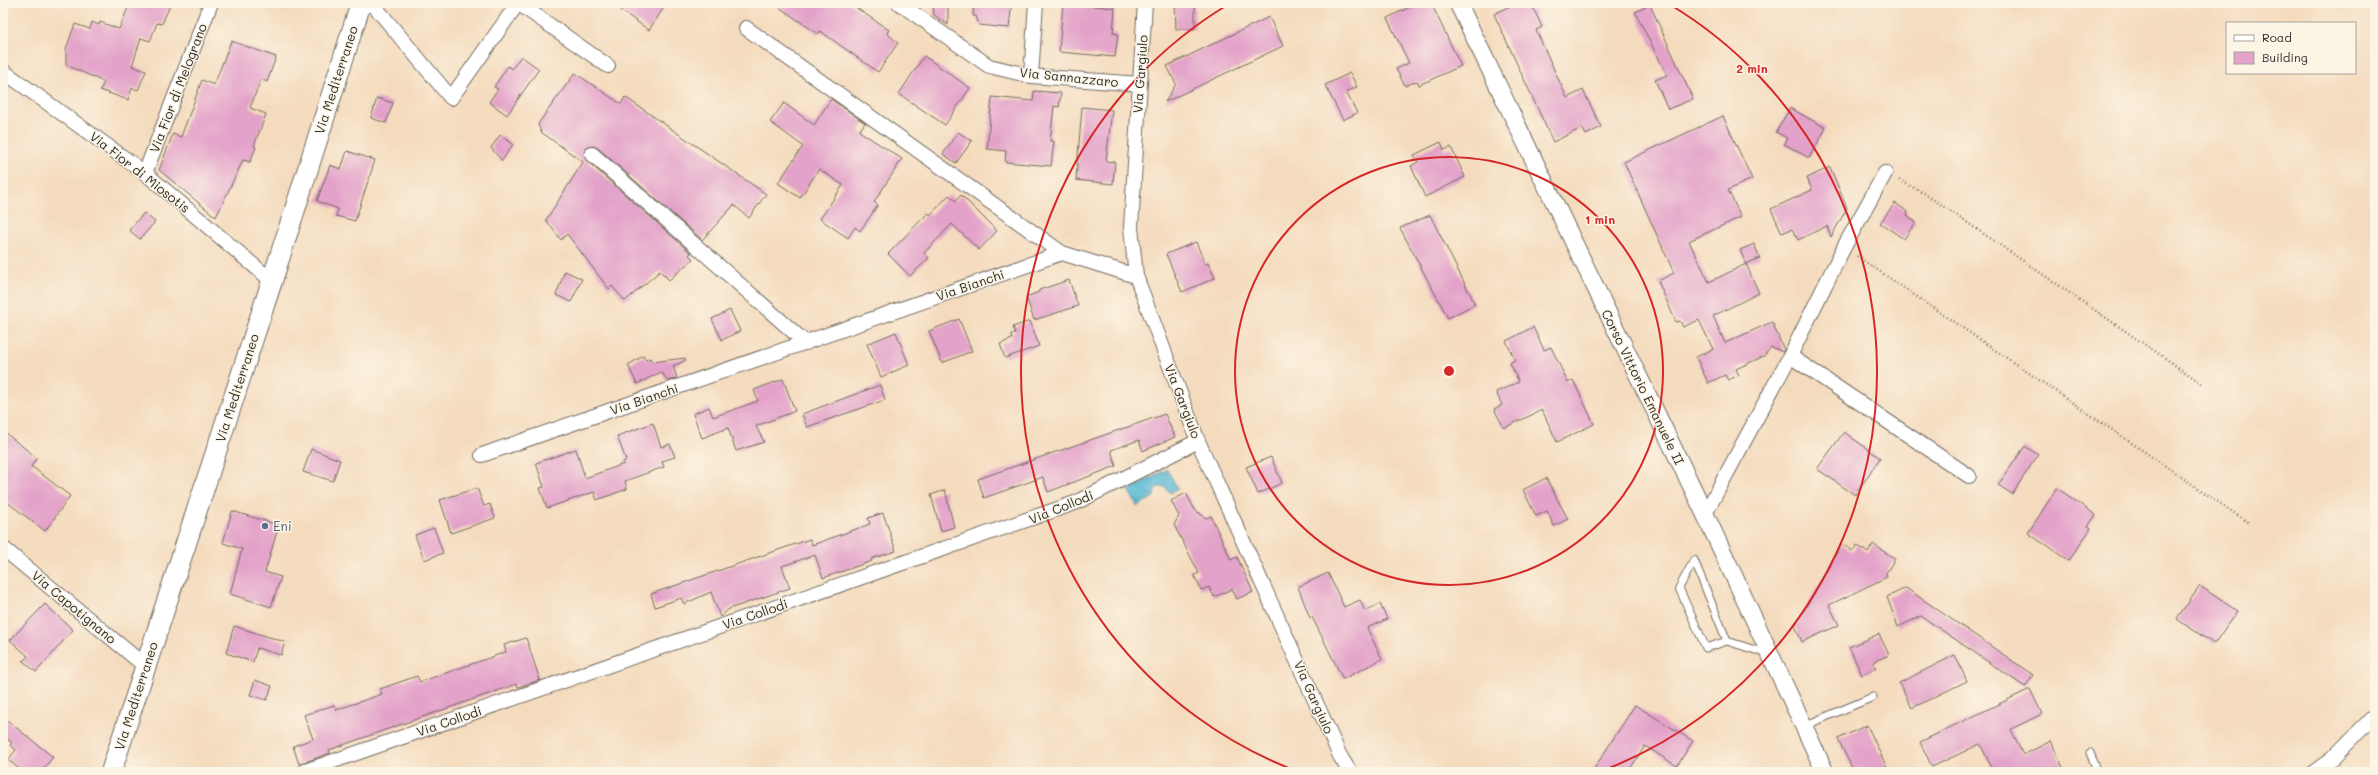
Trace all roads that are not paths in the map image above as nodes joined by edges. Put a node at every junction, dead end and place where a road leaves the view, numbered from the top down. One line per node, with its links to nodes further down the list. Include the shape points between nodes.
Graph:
1 (211, 3): 14 (street, Via Fior di Melograno)
2 (361, 3): 18 (main road, Via Mediterraneo)
3 (372, 3): 9 (street, via 452,98 518,3)
4 (899, 3): 11 (street, Via Sannazzaro, via 989,66)
5 (1036, 3): 11 (street)
6 (1145, 3): 12 (street, Via Gargiulo)
7 (1458, 3): 24 (street, Corso Vittorio Emanuele II)
8 (746, 28): 16 (street)
9 (608, 66)
10 (3, 70): 14 (street, Via Fior di Miosotis)
11 (1031, 76): 12 (street, Via Sannazzaro)
12 (1140, 84): 17 (street, Via Gargiulo, via 1131,227)
13 (592, 154): 19 (street)
14 (145, 173): 18 (street, Via Fior di Miosotis)
15 (1885, 173): 20 (street, via 1844,247)
16 (1062, 253): 17 (street); 19 (street, Via Bianchi)
17 (1136, 276): 21 (street, Via Gargiulo)
18 (272, 281): 28 (main road, Via Mediterraneo)
19 (806, 342): 22 (street, Via Bianchi)
20 (1790, 356): 23 (street); 24 (street)
21 (1198, 441): 33 (street, Via Collodi, via 1075,503); 35 (street, Via Gargiulo, via 1340,756)
22 (482, 455)
23 (1969, 476)
24 (1705, 514): 27 (street, Corso Vittorio Emanuele II)
25 (3, 548): 28 (street, Via Capotignano)
26 (1727, 641): 26 (lane, via 1706,590 1694,560 1679,588 1706,648); 27 (lane)
27 (1770, 655): 31 (street, Corso Vittorio Emanuele II)
28 (145, 666): 34 (main road, Via Mediterraneo)
29 (1873, 697): 31 (lane)
30 (2375, 715): 38 (street, via 2332,759)
31 (1804, 726): 36 (street, Corso Vittorio Emanuele II)
32 (2090, 753): 37 (lane)
33 (305, 771)
34 (111, 772)
35 (1350, 772)
36 (1825, 772)
37 (2098, 772)
38 (2314, 772)

